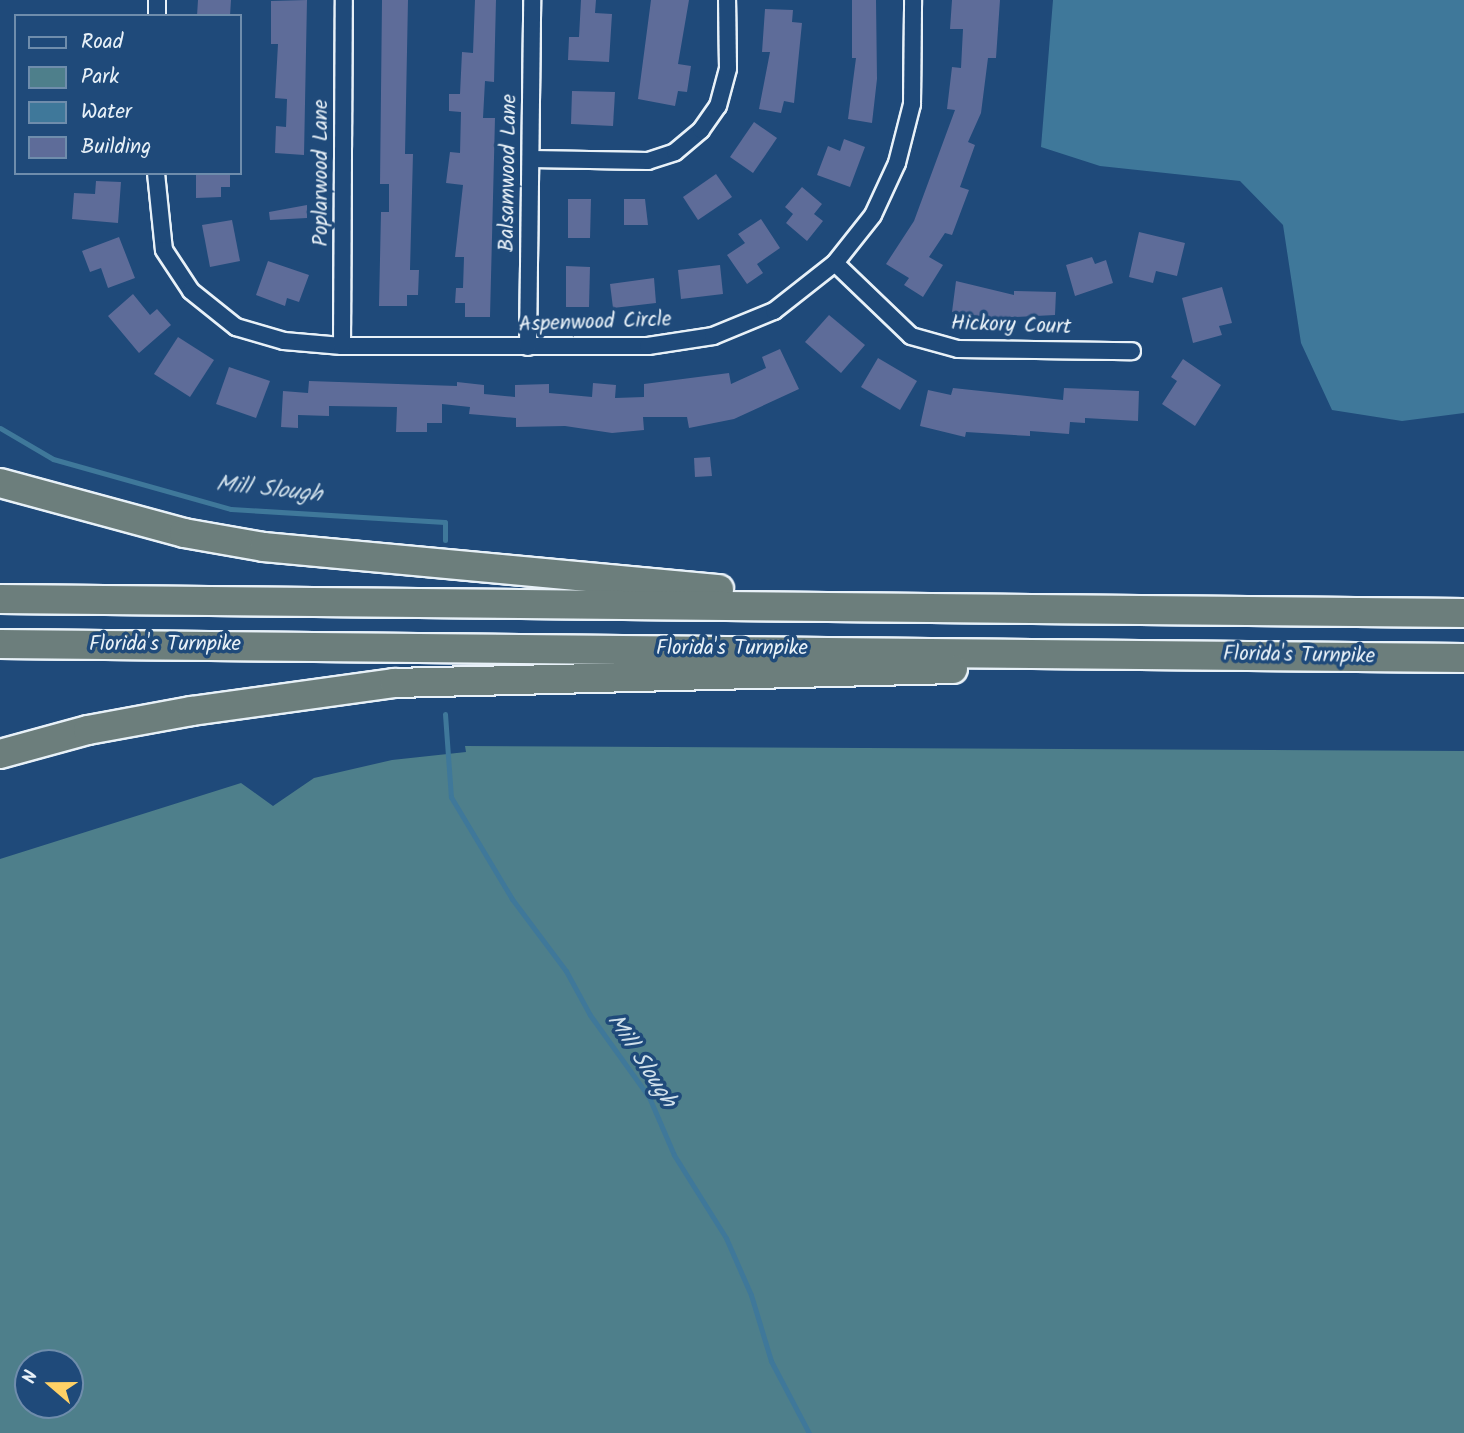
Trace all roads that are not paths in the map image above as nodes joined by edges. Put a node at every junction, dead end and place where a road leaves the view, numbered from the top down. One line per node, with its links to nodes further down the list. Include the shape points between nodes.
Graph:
1 (344, 0): 8 (street, Poplarwood Lane)
2 (532, 0): 5 (street, Balsamwood Lane)
3 (727, 0): 5 (street, via 727,68 718,107 701,131 676,152 648,161)
4 (913, 0): 7 (street, Aspenwood Circle, via 912,104 897,163 873,215)
5 (531, 159): 9 (street, Balsamwood Lane)
6 (156, 175): 8 (street, Aspenwood Circle, via 164,250 191,291 236,327 284,341)
7 (835, 262): 9 (street, Aspenwood Circle, via 774,311 713,336 648,346); 10 (street, Hickory Court, via 911,336 958,349)
8 (342, 346): 9 (street, Aspenwood Circle)
9 (528, 346)
10 (1132, 351)
11 (0, 483): 13 (highway, via 184,533 264,547 755,592)
12 (0, 599): 13 (highway, Florida's Turnpike)
13 (864, 607): 14 (highway, Florida's Turnpike)
14 (1464, 613)
15 (0, 644): 16 (highway, Florida's Turnpike)
16 (1379, 657): 17 (highway, Florida's Turnpike); 18 (highway, via 394,683 192,711 88,730)
17 (1464, 658)
18 (0, 754)

